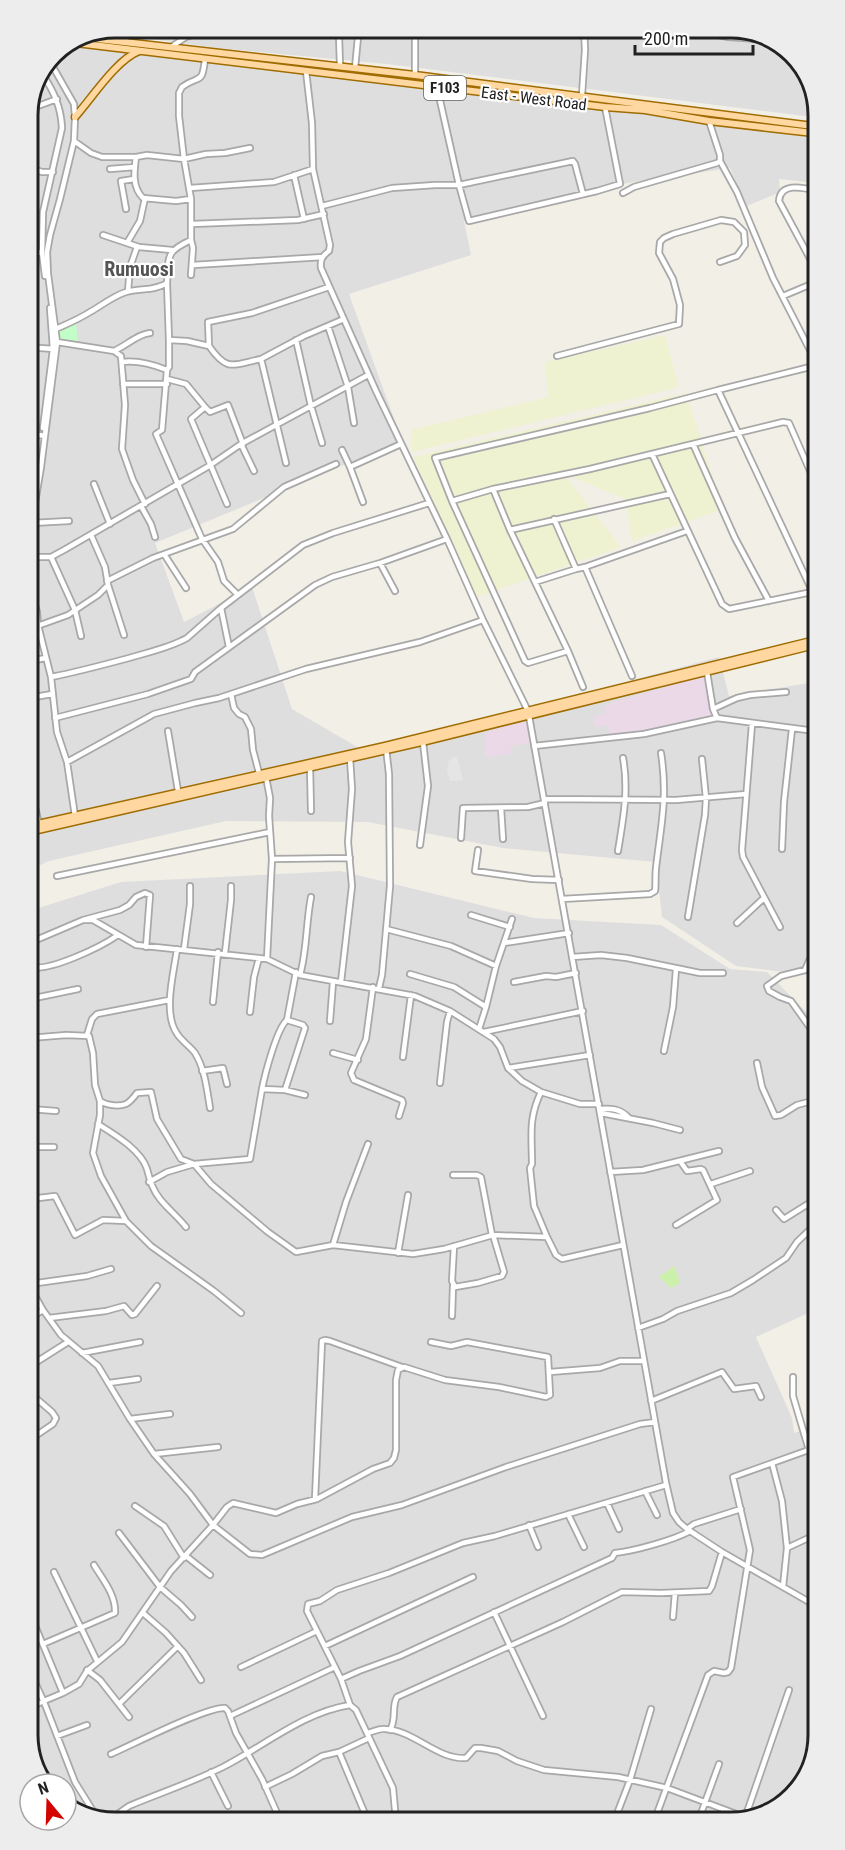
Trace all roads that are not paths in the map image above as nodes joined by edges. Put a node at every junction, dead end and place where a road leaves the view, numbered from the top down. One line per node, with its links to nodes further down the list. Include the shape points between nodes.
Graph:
1 (125, 38): 8 (street)
2 (184, 38): 10 (street)
3 (339, 38): 13 (street)
4 (358, 38): 15 (street)
5 (415, 38): 17 (street)
6 (584, 38): 20 (street)
7 (99, 39): 8 (main road, East - West Road / F103)
8 (126, 42): 10 (main road, East - West Road / F103)
9 (84, 44): 11 (main road, East - West Road / F103)
10 (170, 47): 13 (main road, East - West Road / F103)
11 (141, 50): 12 (main road, East - West Road / F103); 24 (main road, via 112,73)
12 (205, 59): 16 (main road, East - West Road / F103); 31 (street, via 200,78 182,87 179,93)
13 (340, 66): 15 (main road, East - West Road / F103)
14 (54, 68): 24 (street, via 74,104)
15 (355, 68): 17 (main road, East - West Road / F103)
16 (306, 71): 19 (main road, East - West Road / F103); 35 (street)
17 (415, 75): 20 (main road, East - West Road / F103)
18 (45, 79): 21 (street)
19 (437, 87): 23 (main road, East - West Road / F103); 40 (street)
20 (582, 96): 26 (main road, East - West Road / F103)
21 (57, 99): 22 (street); 37 (street, via 62,128)
22 (38, 106)
23 (605, 107): 25 (main road, East - West Road / F103); 44 (street, via 620,184)
24 (75, 117): 28 (street)
25 (709, 121): 27 (main road, East - West Road / F103); 32 (street)
26 (808, 127)
27 (808, 128)
28 (74, 141): 30 (street, via 96,156); 71 (street, via 47,252)
29 (250, 148): 31 (street)
30 (136, 157): 31 (street); 33 (street)
31 (183, 159): 41 (street)
32 (720, 160): 43 (street); 68 (street)
33 (135, 167): 34 (street); 39 (street)
34 (110, 169)
35 (313, 169): 38 (street); 47 (street)
36 (38, 170): 37 (street)
37 (52, 172): 57 (street, via 43,212)
38 (294, 175): 41 (street, via 274,182); 50 (street)
39 (134, 179): 45 (street); 48 (street, via 121,181)
40 (459, 185): 44 (street, via 573,161); 44 (street, via 469,221); 47 (street, via 392,188)
41 (190, 188): 46 (street)
42 (808, 189): 59 (street, via 792,187 779,196)
43 (623, 193)
44 (584, 194)
45 (145, 198): 46 (street); 54 (street, via 140,221)
46 (191, 199): 51 (street)
47 (322, 206): 49 (street)
48 (126, 209)
49 (324, 214): 50 (street); 60 (street, via 330,245)
50 (304, 219): 51 (street)
51 (192, 224): 53 (street)
52 (103, 235): 54 (street)
53 (191, 240): 56 (street); 62 (street)
54 (127, 243): 55 (street)
55 (137, 247): 56 (street); 67 (street)
56 (172, 250): 64 (street)
57 (42, 252): 58 (street); 79 (street)
58 (38, 253)
59 (808, 255)
60 (323, 256): 62 (street); 66 (street, via 321,268)
61 (720, 262): 81 (street, via 737,256 745,245 744,232 734,222 721,220 664,238 659,253 676,287 680,324)
62 (193, 265): 63 (street)
63 (191, 275)
64 (167, 283): 67 (street); 73 (street)
65 (808, 286): 68 (street)
66 (329, 287): 69 (street); 76 (street, via 252,313 208,322)
67 (128, 291): 71 (street)
68 (783, 296): 77 (street)
69 (344, 319): 70 (street); 86 (street)
70 (328, 326): 74 (street); 89 (street)
71 (56, 329): 75 (street)
72 (150, 333): 80 (street)
73 (169, 340): 76 (street); 85 (street)
74 (296, 340): 82 (street); 91 (street)
75 (57, 342): 80 (street); 97 (street)
76 (209, 346): 82 (street, via 227,365)
77 (808, 346)
78 (38, 348): 79 (street)
79 (53, 349): 97 (street)
80 (114, 351): 83 (street)
81 (557, 357)
82 (261, 359): 94 (street)
83 (122, 362): 85 (street, via 153,364); 88 (street)
84 (808, 368): 90 (street)
85 (167, 370): 87 (street)
86 (368, 375): 89 (street); 100 (street)
87 (167, 382): 88 (street); 92 (street, via 186,384); 112 (street, via 162,430 156,434)
88 (123, 384): 119 (street, via 122,449)
89 (348, 387): 91 (street); 93 (street)
90 (718, 390): 95 (street); 115 (street, via 435,458)
91 (311, 406): 94 (street); 99 (street)
92 (205, 407): 98 (street, via 210,412 228,405); 106 (street, via 191,419)
93 (354, 423)
94 (276, 426): 98 (street); 104 (street)
95 (738, 433): 101 (street); 107 (street, via 789,423); 136 (street)
96 (38, 435): 97 (street)
97 (45, 436): 110 (street)
98 (242, 444): 106 (street); 109 (street)
99 (322, 444)
100 (401, 444): 108 (street); 117 (street)
101 (693, 444): 103 (street); 143 (street, via 735,538)
102 (342, 450): 108 (street)
103 (652, 454): 113 (street); 114 (street)
104 (286, 463)
105 (336, 464): 128 (street, via 284,487 233,529)
106 (209, 466): 112 (street); 118 (street)
107 (808, 466)
108 (350, 467): 116 (street)
109 (254, 471)
110 (38, 475)
111 (94, 484): 123 (street)
112 (177, 485): 119 (street); 128 (street)
113 (493, 489): 115 (street); 124 (street)
114 (670, 494): 120 (street); 125 (street)
115 (452, 501): 153 (street, via 525,661)
116 (363, 502)
117 (429, 503): 129 (street); 141 (street, via 303,545)
118 (226, 504)
119 (143, 505): 123 (street); 127 (street)
120 (554, 519): 124 (street); 135 (street)
121 (69, 520): 122 (street)
122 (38, 522)
123 (110, 524): 126 (street)
124 (510, 530): 137 (street)
125 (687, 531): 134 (street); 143 (street, via 722,604 729,609)
126 (91, 535): 132 (street); 138 (street, via 105,567)
127 (155, 537)
128 (202, 539): 130 (street); 141 (street, via 218,562 224,580)
129 (447, 539): 133 (street); 146 (street)
130 (164, 554): 138 (street); 139 (street)
131 (38, 557): 132 (street)
132 (51, 557): 145 (street)
133 (380, 562): 140 (street); 151 (street, via 315,585)
134 (585, 567): 135 (street); 157 (street)
135 (576, 569): 137 (street)
136 (808, 581)
137 (535, 582): 153 (street)
138 (107, 583): 145 (street, via 98,595); 148 (street)
139 (186, 588)
140 (395, 591)
141 (238, 595): 144 (street)
142 (808, 595): 143 (street)
143 (769, 601)
144 (221, 608): 151 (street); 158 (street, via 182,641)
145 (75, 610): 147 (street); 149 (street)
146 (483, 620): 162 (street, via 420,642 306,669); 165 (street)
147 (38, 626): 154 (street)
148 (124, 635)
149 (81, 636)
150 (808, 642): 165 (main road)
151 (229, 647): 166 (street, via 190,679)
152 (808, 647): 156 (main road)
153 (568, 651): 159 (street)
154 (46, 658): 155 (street); 158 (street)
155 (38, 660)
156 (707, 672): 164 (street); 165 (main road)
157 (633, 676)
158 (51, 677): 161 (street)
159 (583, 687)
160 (786, 692): 164 (street, via 744,696)
161 (52, 694): 163 (street); 166 (street)
162 (231, 694): 179 (street, via 154,714); 181 (street, via 234,708 251,729)
163 (38, 696)
164 (713, 709): 167 (street)
165 (528, 714): 172 (main road); 173 (street); 174 (main road)
166 (55, 718): 179 (street)
167 (717, 718): 168 (street); 173 (street, via 644,734)
168 (752, 724): 169 (street); 184 (street)
169 (792, 729): 170 (street); 199 (street)
170 (808, 730)
171 (168, 731): 183 (street)
172 (423, 742): 174 (main road); 198 (street, via 428,786)
173 (534, 746): 188 (street)
174 (386, 748): 176 (main road); 181 (main road); 218 (street, via 390,886)
175 (661, 753): 187 (street)
176 (350, 758): 180 (main road); 202 (street)
177 (623, 758): 186 (street)
178 (702, 759): 185 (street)
179 (67, 762): 191 (street)
180 (310, 767): 182 (main road); 190 (street)
181 (259, 773): 183 (main road)
182 (266, 777): 194 (main road); 195 (street)
183 (177, 792): 191 (main road)
184 (746, 794): 185 (street); 210 (street, via 743,857)
185 (706, 798): 187 (street); 212 (street)
186 (625, 799): 187 (street); 188 (street); 201 (street)
187 (665, 800): 209 (street, via 655,893)
188 (544, 801): 189 (street, via 528,807); 205 (street)
189 (501, 808): 196 (street, via 463,808); 197 (street)
190 (311, 811)
191 (75, 816): 193 (main road)
192 (38, 820): 193 (street)
193 (39, 824)
194 (38, 830)
195 (270, 832): 203 (street); 204 (street)
196 (461, 838)
197 (503, 839)
198 (420, 846)
199 (782, 849)
200 (478, 850): 205 (street, via 475,872)
201 (618, 852)
202 (350, 858): 203 (street); 240 (street, via 352,896)
203 (272, 859): 230 (street)
204 (57, 876)
205 (559, 880): 209 (street)
206 (190, 886): 225 (street)
207 (231, 886): 227 (street)
208 (310, 897): 235 (street, via 303,964)
209 (562, 898): 219 (street)
210 (764, 898): 215 (street); 217 (street)
211 (471, 915): 216 (street)
212 (688, 917)
213 (512, 919): 216 (street)
214 (83, 920): 220 (street, via 93,920); 221 (street); 223 (street, via 120,910 147,893 150,895)
215 (737, 923)
216 (510, 927): 222 (street)
217 (780, 927)
218 (386, 929): 232 (street, via 451,946); 242 (street, via 382,975)
219 (569, 933): 222 (street); 228 (street)
220 (118, 935): 223 (street); 233 (street, via 66,961)
221 (38, 940)
222 (504, 943): 232 (street)
223 (146, 946): 224 (street)
224 (177, 949): 225 (street); 246 (street)
225 (184, 949): 226 (street)
226 (218, 952): 227 (street); 247 (street)
227 (225, 953): 229 (street)
228 (572, 957): 234 (street, via 602,954); 236 (street)
229 (259, 958): 230 (street); 251 (street)
230 (267, 959): 235 (street)
231 (808, 963): 254 (street, via 805,970 781,976 767,986 772,993 791,1001)
232 (496, 966): 248 (street)
233 (38, 968)
234 (676, 969): 237 (street); 258 (street)
235 (298, 973): 239 (street); 252 (street)
236 (576, 973): 241 (street); 250 (street)
237 (723, 973)
238 (410, 974): 248 (street, via 454,987)
239 (333, 982): 240 (street); 253 (street)
240 (341, 982): 242 (street)
241 (514, 982)
242 (376, 987): 244 (street); 262 (street)
243 (78, 989): 245 (street)
244 (411, 995): 249 (street); 261 (street)
245 (38, 997)
246 (169, 1000): 256 (street, via 97,1014); 265 (street, via 176,1034 195,1054)
247 (213, 1002)
248 (486, 1007): 255 (street)
249 (450, 1011): 255 (street); 266 (street)
250 (583, 1011): 255 (street); 260 (street)
251 (250, 1012)
252 (287, 1020): 268 (street, via 278,1033); 269 (street, via 305,1028)
253 (330, 1021)
254 (808, 1024)
255 (481, 1031): 264 (street, via 500,1047)
256 (87, 1035): 257 (street); 272 (street)
257 (38, 1037)
258 (664, 1051)
259 (333, 1053): 262 (street)
260 (590, 1055): 264 (street); 276 (street)
261 (403, 1057)
262 (358, 1060): 278 (street, via 351,1073 354,1080 402,1100)
263 (757, 1063): 273 (street, via 775,1116)
264 (508, 1068): 270 (street)
265 (202, 1071): 267 (street, via 223,1068); 274 (street)
266 (440, 1083)
267 (227, 1084)
268 (262, 1089): 269 (street); 286 (street, via 252,1158)
269 (285, 1090): 271 (street)
270 (541, 1092): 276 (street); 301 (street, via 532,1116 530,1168 534,1206)
271 (305, 1095)
272 (100, 1101): 279 (street); 286 (street, via 124,1105 137,1093 151,1092 157,1119 181,1159)
273 (808, 1102)
274 (210, 1108)
275 (38, 1109): 277 (street)
276 (600, 1109): 280 (street, via 618,1110 629,1118); 288 (street)
277 (56, 1111)
278 (399, 1116)
279 (98, 1124): 290 (street, via 134,1151 146,1166); 296 (street, via 93,1154)
280 (680, 1130)
281 (368, 1144): 302 (street)
282 (38, 1147): 283 (street)
283 (54, 1147)
284 (719, 1150): 285 (street)
285 (680, 1161): 288 (street, via 643,1170); 291 (street, via 687,1171 703,1170)
286 (194, 1164): 290 (street); 302 (street, via 211,1184 296,1252)
287 (750, 1171): 291 (street)
288 (610, 1172): 303 (street)
289 (453, 1175): 300 (street, via 481,1177)
290 (149, 1182): 298 (street)
291 (711, 1184): 297 (street, via 717,1200)
292 (408, 1195): 305 (street)
293 (38, 1198): 296 (street, via 55,1196 75,1235 103,1220)
294 (808, 1206): 295 (street, via 784,1219)
295 (776, 1210)
296 (126, 1221): 313 (street, via 151,1246)
297 (676, 1225)
298 (186, 1227)
299 (808, 1231): 316 (street, via 786,1258 753,1280 730,1293)
300 (492, 1235): 301 (street); 304 (street); 307 (street, via 502,1276 457,1287)
301 (547, 1237): 303 (street, via 562,1259)
302 (333, 1245): 305 (street)
303 (623, 1245): 316 (street)
304 (454, 1246): 305 (street); 307 (street)
305 (398, 1253)
306 (111, 1269): 308 (street)
307 (453, 1284): 314 (street)
308 (38, 1285)
309 (157, 1286): 315 (street, via 132,1315 124,1306)
310 (38, 1300): 311 (street)
311 (44, 1310): 312 (street); 315 (street)
312 (38, 1313)
313 (241, 1313)
314 (452, 1316)
315 (49, 1318): 317 (street)
316 (638, 1328): 322 (street)
317 (68, 1342): 320 (street); 321 (street)
318 (140, 1342): 320 (street)
319 (431, 1342): 324 (street, via 451,1346 467,1342 546,1356)
320 (82, 1353): 327 (street, via 98,1366)
321 (38, 1361)
322 (644, 1361): 324 (street); 330 (street)
323 (402, 1367): 324 (street, via 445,1380 546,1396 551,1393); 342 (street, via 396,1380 394,1458); 342 (street, via 322,1341)
324 (550, 1372)
325 (793, 1377): 335 (street, via 793,1396)
326 (138, 1379): 327 (street)
327 (109, 1383): 332 (street)
328 (761, 1397): 330 (street, via 753,1385 734,1389 720,1372)
329 (38, 1400): 334 (street, via 56,1418)
330 (651, 1401): 333 (street)
331 (170, 1414): 332 (street)
332 (130, 1419): 338 (street)
333 (655, 1422): 340 (street); 348 (street, via 352,1517 262,1555 250,1554)
334 (38, 1434)
335 (808, 1443)
336 (218, 1447): 338 (street)
337 (808, 1450): 339 (street)
338 (154, 1454): 348 (street)
339 (772, 1463): 345 (street, via 733,1477); 356 (street, via 782,1501)
340 (666, 1485): 341 (street); 351 (street, via 673,1513)
341 (645, 1491): 343 (street); 347 (street)
342 (315, 1499): 348 (street, via 273,1514 233,1503)
343 (607, 1503): 346 (street); 350 (street)
344 (135, 1506): 358 (street, via 164,1526)
345 (741, 1509): 351 (street, via 694,1524); 360 (street, via 750,1550)
346 (568, 1514): 349 (street); 355 (street)
347 (657, 1515)
348 (213, 1525): 358 (street)
349 (529, 1525): 354 (street); 373 (street, via 463,1543 309,1604 307,1611)
350 (619, 1529)
351 (688, 1530): 357 (street); 368 (street, via 615,1553 612,1558)
352 (119, 1533): 364 (street)
353 (808, 1538): 356 (street)
354 (538, 1547)
355 (584, 1548)
356 (787, 1548): 365 (street)
357 (722, 1552): 360 (street); 366 (street, via 711,1589)
358 (185, 1557): 362 (street); 364 (street)
359 (94, 1565): 372 (street, via 111,1592 116,1613)
360 (748, 1567): 365 (street); 407 (street, via 731,1668 724,1673 709,1672)
361 (54, 1572): 372 (street)
362 (210, 1575)
363 (473, 1577): 376 (street)
364 (160, 1587): 369 (street); 370 (street)
365 (783, 1587): 367 (street)
366 (675, 1593): 371 (street); 377 (street, via 622,1592)
367 (808, 1601)
368 (494, 1612): 377 (street); 383 (street)
369 (143, 1613): 378 (street); 379 (street, via 122,1642)
370 (192, 1617)
371 (673, 1617)
372 (81, 1628): 375 (street); 379 (street)
373 (317, 1631): 376 (street); 380 (street)
374 (38, 1632): 375 (street)
375 (43, 1644): 387 (street)
376 (325, 1646): 381 (street)
377 (509, 1646): 394 (street); 397 (street, via 397,1696)
378 (178, 1647): 384 (street); 390 (street)
379 (96, 1661): 382 (street)
380 (241, 1667)
381 (335, 1667): 383 (street); 393 (street)
382 (87, 1670): 387 (street, via 80,1684); 390 (street)
383 (341, 1679): 391 (street)
384 (201, 1680)
385 (38, 1689): 388 (street)
386 (789, 1690): 411 (street)
387 (63, 1693): 388 (street)
388 (44, 1702): 389 (street); 398 (street)
389 (38, 1704)
390 (119, 1704): 395 (street)
391 (350, 1705): 399 (street); 402 (street, via 307,1719)
392 (651, 1709): 405 (street)
393 (230, 1716): 401 (street, via 225,1708 217,1708); 402 (street)
394 (543, 1716)
395 (129, 1717)
396 (87, 1725): 398 (street)
397 (390, 1730): 399 (street, via 384,1728); 405 (street, via 454,1757 466,1758 472,1750 481,1748 544,1770)
398 (57, 1736): 410 (street, via 75,1782)
399 (368, 1736): 400 (street); 415 (street, via 393,1788)
400 (339, 1752): 406 (street, via 322,1756); 414 (street)
401 (111, 1754)
402 (248, 1754): 404 (street); 406 (street)
403 (719, 1764): 408 (street)
404 (212, 1772): 409 (street); 412 (street)
405 (630, 1780): 407 (street); 416 (street)
406 (266, 1787): 413 (street)
407 (667, 1788): 408 (street); 417 (street)
408 (705, 1803): 418 (street); 419 (street)
409 (228, 1806)
410 (92, 1809)
411 (748, 1810)
412 (120, 1812)
413 (276, 1812)
414 (364, 1812)
415 (395, 1812)
416 (618, 1812)
417 (658, 1812)
418 (702, 1812)
419 (729, 1812)

